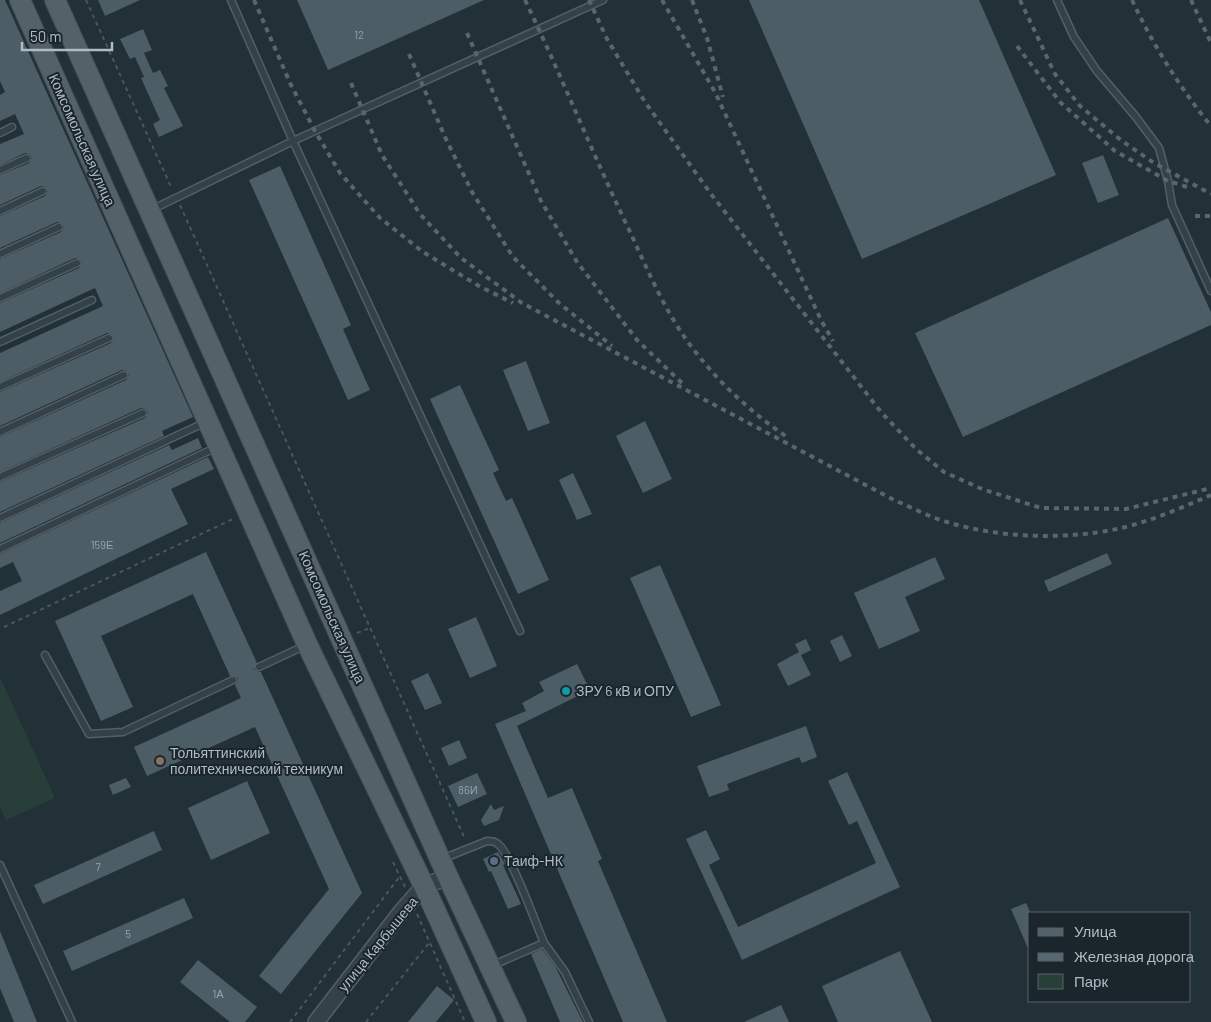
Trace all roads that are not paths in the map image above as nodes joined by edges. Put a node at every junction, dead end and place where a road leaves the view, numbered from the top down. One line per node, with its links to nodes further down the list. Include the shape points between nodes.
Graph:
1 (20, 0): 14 (main road, Комсомольская улица)
2 (55, 0): 13 (main road, Комсомольская улица)
3 (231, 0): 8 (lane)
4 (603, 0): 8 (lane)
5 (1057, 0): 18 (lane, via 1078,44 1159,148 1172,205)
6 (12, 127): 7 (lane)
7 (0, 132)
8 (293, 141): 13 (lane); 32 (lane)
9 (27, 158): 10 (lane)
10 (0, 170)
11 (43, 191): 12 (lane)
12 (0, 210)
13 (150, 211): 14 (main road); 38 (main road, Комсомольская улица)
14 (120, 225): 26 (main road, Комсомольская улица)
15 (59, 227): 16 (lane)
16 (0, 254)
17 (77, 263): 19 (lane)
18 (1211, 291)
19 (0, 298)
20 (92, 300): 22 (lane)
21 (109, 338): 24 (lane)
22 (0, 342)
23 (124, 375): 27 (lane)
24 (0, 387)
25 (143, 412): 29 (lane)
26 (208, 421): 28 (main road, Комсомольская улица); 30 (lane)
27 (0, 432)
28 (218, 446): 31 (lane); 33 (main road, Комсомольская улица)
29 (0, 477)
30 (0, 518)
31 (0, 549)
32 (520, 631)
33 (307, 644): 35 (lane); 39 (main road, Комсомольская улица)
34 (45, 655): 36 (lane, via 89,734 123,732)
35 (259, 667)
36 (232, 680)
37 (0, 865): 42 (lane)
38 (444, 868): 39 (street, улица Карбышева); 40 (lane, via 469,848 487,841 499,845 508,858); 41 (main road, Комсомольская улица)
39 (418, 893): 43 (street, улица Карбышева); 44 (main road, Комсомольская улица)
40 (544, 943): 41 (lane); 46 (lane, via 566,972)
41 (490, 966): 45 (main road, Комсомольская улица)
42 (72, 1022)
43 (316, 1022)
44 (486, 1022)
45 (516, 1022)
46 (589, 1022)

